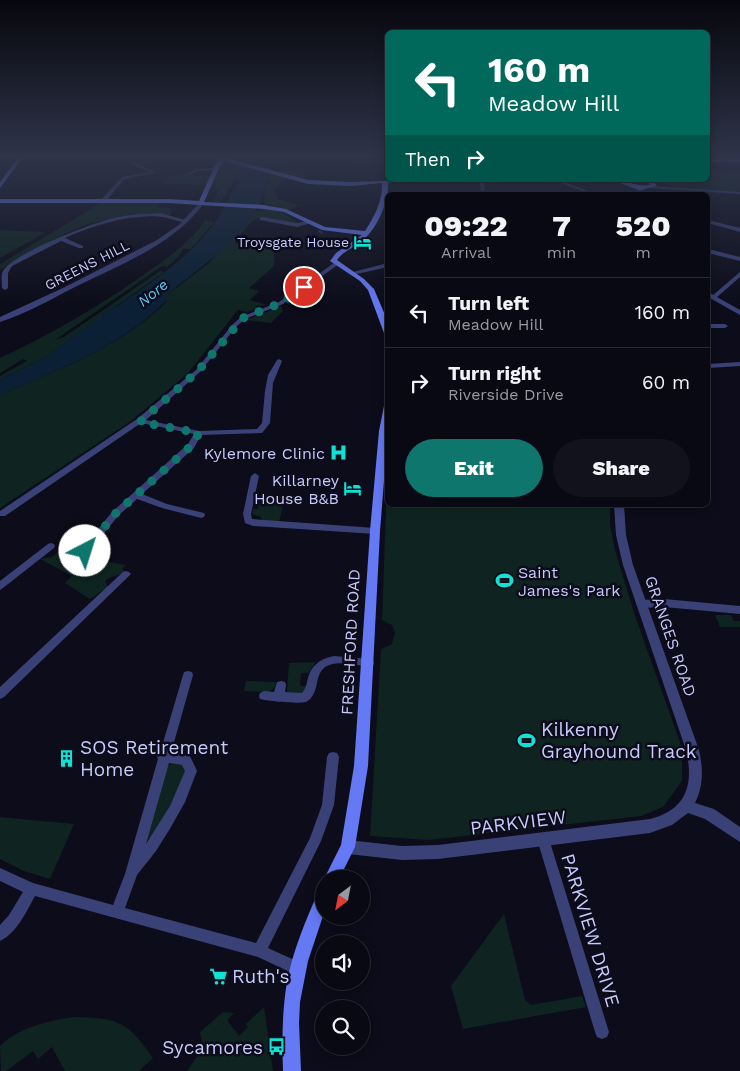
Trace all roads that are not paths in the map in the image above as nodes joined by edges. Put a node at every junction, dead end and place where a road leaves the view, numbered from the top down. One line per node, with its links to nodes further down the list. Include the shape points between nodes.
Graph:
1 (199, 206): 5 (street, GREENS HILL)
2 (249, 206): 7 (main road, via 286,211)
3 (379, 206): 10 (main road)
4 (262, 219): 7 (street, via 297,225)
5 (186, 221): 11 (street, via 163,215 126,217 89,225); 26 (street, GREENS HILL, via 156,244)
6 (710, 222): 8 (street)
7 (308, 223): 9 (main road)
8 (740, 230)
9 (322, 231): 10 (main road); 12 (street)
10 (366, 234): 18 (main road)
11 (58, 238): 14 (street); 23 (street, via 6,269)
12 (309, 242): 13 (street)
13 (331, 243): 15 (street)
14 (81, 247)
15 (324, 248)
16 (710, 252): 17 (street)
17 (740, 259)
18 (335, 262): 20 (main road); 34 (street, via 281,303 243,318 198,371)
19 (385, 266): 20 (street)
20 (352, 273): 27 (main road, via 368,284)
21 (740, 274): 24 (street)
22 (13, 287): 23 (street)
23 (3, 288)
24 (711, 296): 25 (street)
25 (740, 314)
26 (0, 320)
27 (385, 325)
28 (710, 326): 29 (street)
29 (725, 326)
30 (279, 361): 35 (street, via 271,373 263,428 252,432)
31 (740, 364): 32 (street)
32 (710, 366)
33 (385, 420): 41 (main road, FRESHFORD ROAD)
34 (140, 422): 35 (street); 39 (street)
35 (199, 433): 37 (street, via 191,446)
36 (255, 476): 41 (street, via 246,514 248,521)
37 (136, 495): 40 (street); 43 (street, via 115,514)
38 (619, 507): 46 (street, GRANGES ROAD, via 620,540)
39 (2, 514)
40 (200, 514)
41 (375, 531): 48 (main road, FRESHFORD ROAD)
42 (50, 550): 45 (street)
43 (85, 551)
44 (126, 574): 51 (street, via 113,582)
45 (0, 586)
46 (641, 604): 47 (street); 56 (street, GRANGES ROAD, via 690,741 696,779)
47 (740, 610)
48 (369, 663): 53 (street, via 329,660 318,667 308,696); 59 (main road, FRESHFORD ROAD, via 361,766)
49 (188, 674): 55 (street)
50 (281, 685): 53 (street)
51 (0, 694)
52 (264, 696): 53 (street)
53 (279, 696)
54 (333, 757): 67 (street, via 328,805 315,841)
55 (163, 758): 62 (street); 62 (street, via 186,760 191,771 170,818)
56 (687, 806): 57 (street, via 709,814); 58 (street, PARKVIEW, via 666,822)
57 (740, 835)
58 (543, 839): 59 (street, PARKVIEW, via 438,852); 69 (street, PARKVIEW DRIVE)
59 (348, 847): 60 (main road, FRESHFORD ROAD)
60 (336, 870)
61 (0, 874): 63 (street)
62 (130, 874): 64 (street)
63 (32, 889): 64 (street); 66 (street, via 14,920)
64 (117, 912): 67 (street)
65 (315, 915): 68 (main road)
66 (0, 934)
67 (259, 951): 68 (street)
68 (296, 968): 70 (main road, via 290,1015)
69 (602, 1032)
70 (292, 1071)

